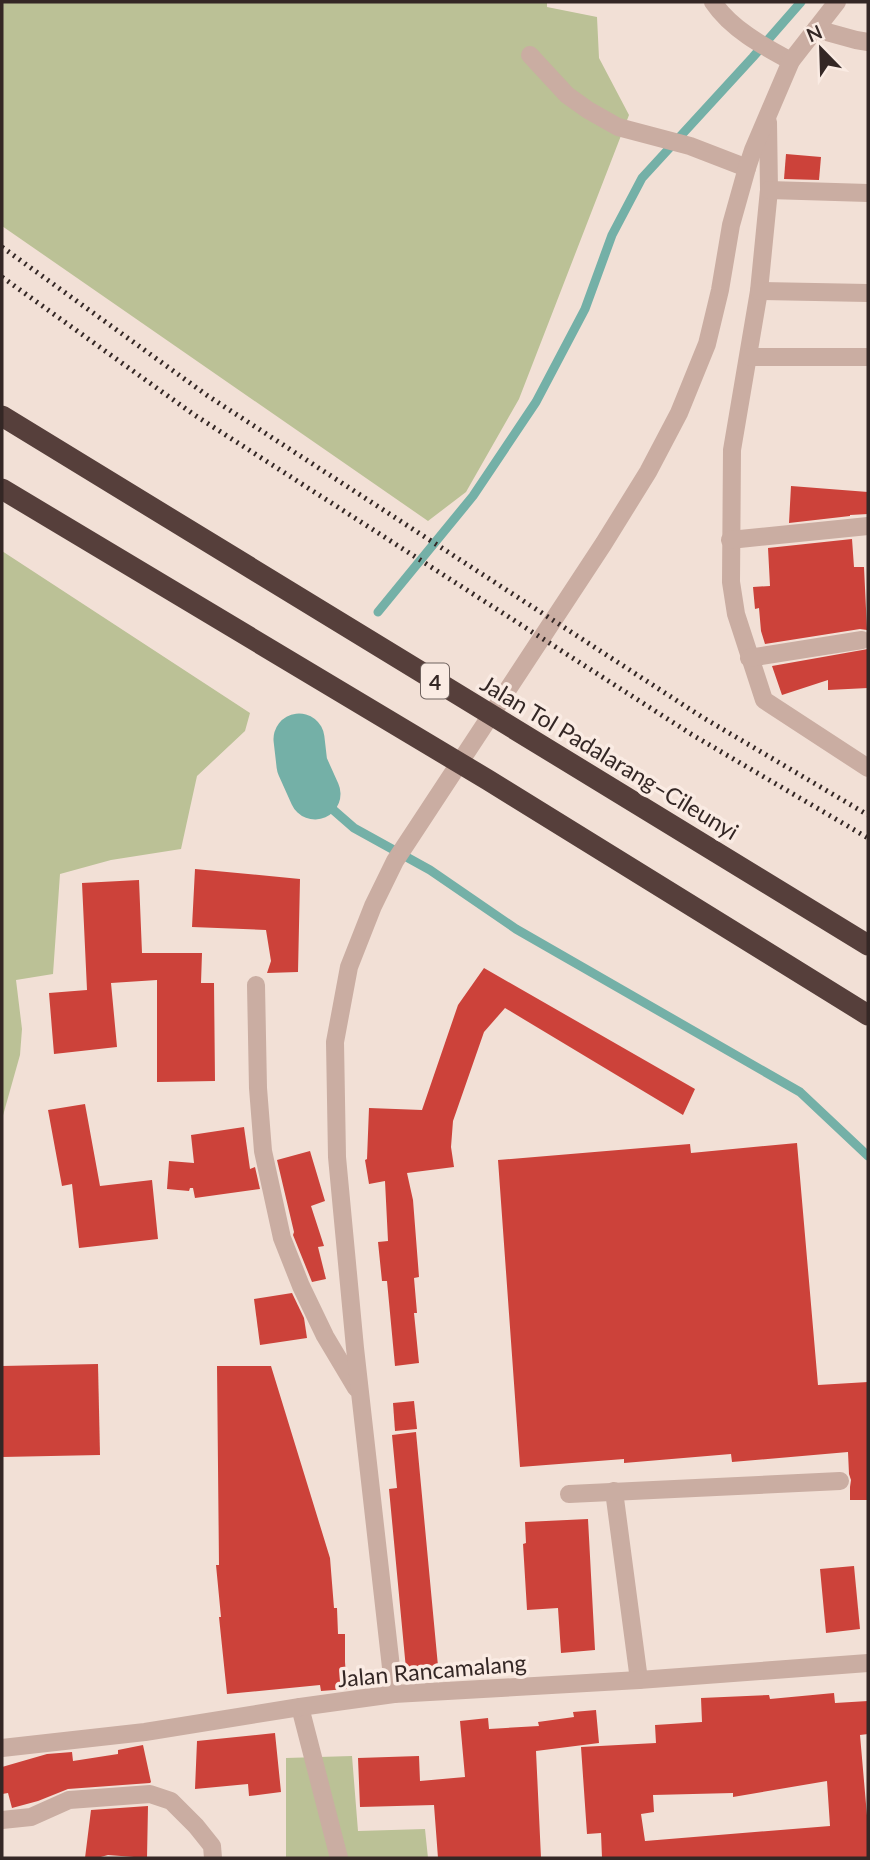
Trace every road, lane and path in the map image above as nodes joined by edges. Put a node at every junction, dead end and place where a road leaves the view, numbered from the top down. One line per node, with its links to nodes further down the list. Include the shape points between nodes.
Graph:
1 (713, 2): 6 (street, via 748,35)
2 (837, 2): 3 (street)
3 (816, 29): 4 (street); 6 (street)
4 (868, 42)
5 (530, 55): 8 (street, via 567,95 618,127 690,146)
6 (791, 61): 7 (street)
7 (768, 118): 8 (street); 9 (street)
8 (747, 168): 25 (street, via 707,344 679,413 604,543 396,861 349,967 335,1042 337,1157)
9 (769, 190): 10 (street); 11 (street)
10 (868, 193)
11 (759, 291): 12 (street); 13 (street)
12 (868, 293)
13 (749, 357): 14 (street); 18 (street, via 732,450)
14 (868, 357)
15 (2, 416): 22 (highway, Jalan Tol Padalarang–Cileunyi / 4)
16 (2, 489): 24 (highway, via 488,780)
17 (868, 526): 18 (street)
18 (730, 540): 20 (street, via 736,614)
19 (862, 640): 20 (street)
20 (749, 658): 21 (street, via 764,700)
21 (868, 768)
22 (868, 945)
23 (256, 985): 25 (street, via 263,1151 282,1238 325,1336)
24 (868, 1015)
25 (360, 1395): 31 (street)
26 (841, 1481): 27 (street)
27 (614, 1491): 28 (street); 30 (street)
28 (569, 1494)
29 (868, 1663): 30 (street, Jalan Rancamalang)
30 (639, 1681): 31 (street, Jalan Rancamalang)
31 (394, 1694): 32 (street, Jalan Rancamalang)
32 (300, 1707): 33 (street, Jalan Rancamalang, via 145,1732); 36 (street)
33 (2, 1748)
34 (2, 1820): 35 (street, via 32,1817 69,1800 150,1794 171,1801 196,1826 212,1846)
35 (213, 1858)
36 (339, 1858)

